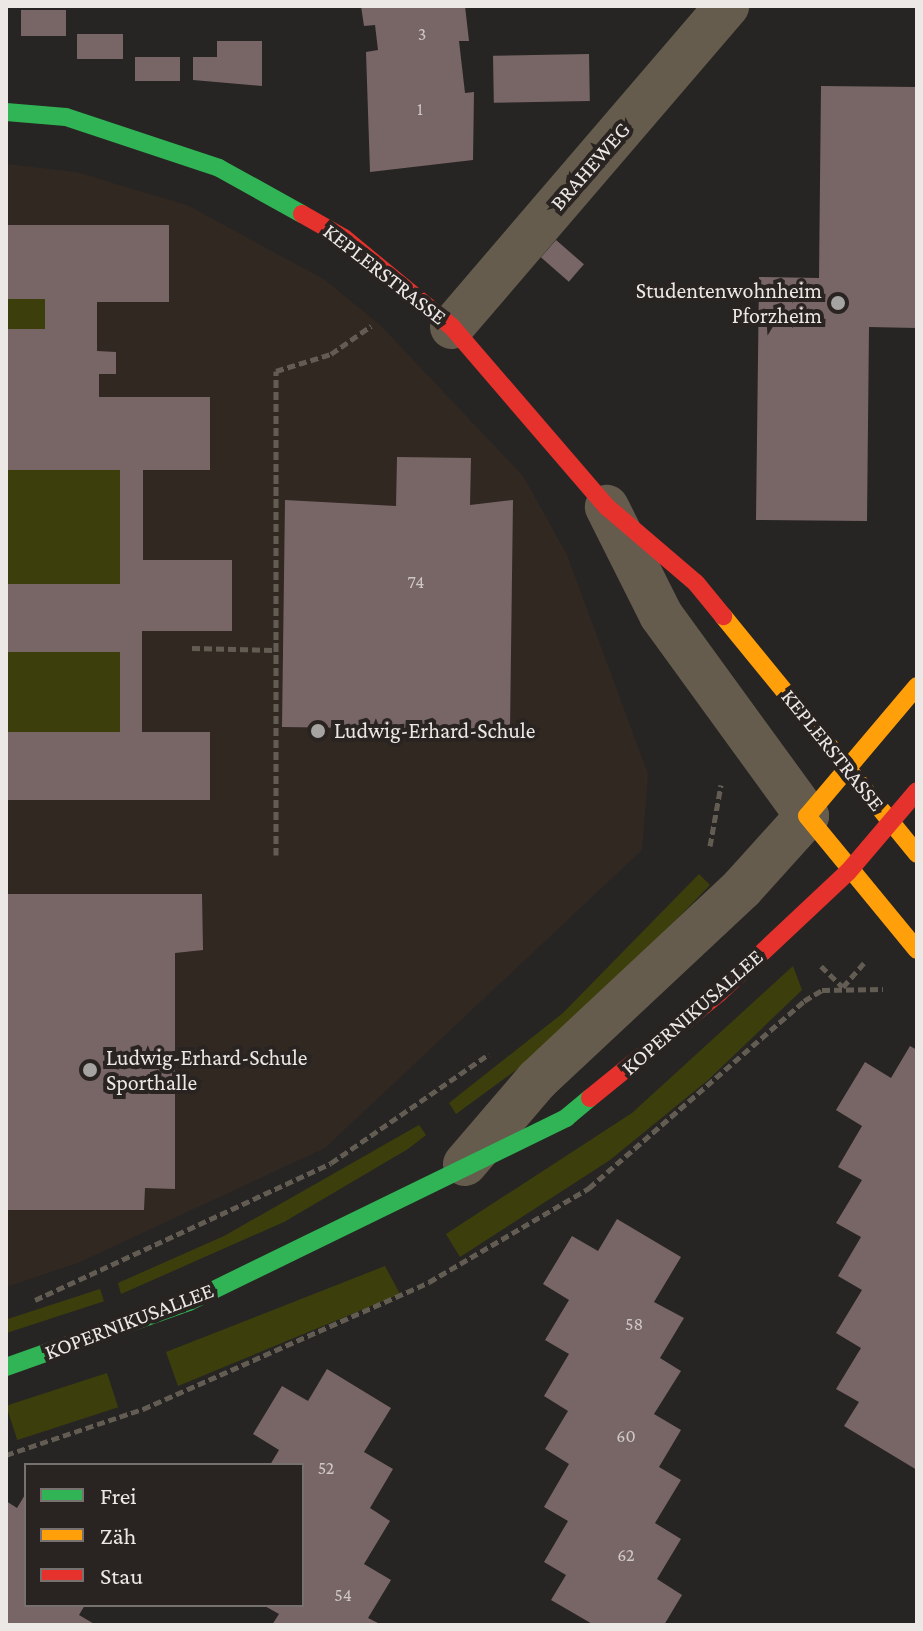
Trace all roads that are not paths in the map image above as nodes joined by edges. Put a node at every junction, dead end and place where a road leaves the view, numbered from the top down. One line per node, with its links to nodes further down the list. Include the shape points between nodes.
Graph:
1 (727, 6): 3 (street, BRAHEWEG)
2 (6, 112): 3 (street, KEPLERSTRASSE, via 66,117 219,168 344,238)
3 (452, 327): 4 (street, KEPLERSTRASSE)
4 (607, 507): 6 (street, KEPLERSTRASSE, via 696,583); 8 (street, KEPLERSTRASSE, via 661,615)
5 (917, 686): 6 (street)
6 (848, 769): 8 (street); 9 (street, KEPLERSTRASSE)
7 (917, 791): 9 (street, KOPERNIKUSALLEE)
8 (807, 816): 11 (street); 13 (street, KOPERNIKUSALLEE, via 742,888 537,1080)
9 (891, 823): 10 (street, KEPLERSTRASSE); 11 (street, KOPERNIKUSALLEE)
10 (917, 854)
11 (848, 872): 12 (street); 13 (street, KOPERNIKUSALLEE, via 719,993 566,1118)
12 (917, 950)
13 (465, 1164): 14 (street, KOPERNIKUSALLEE, via 189,1302)
14 (6, 1367)

